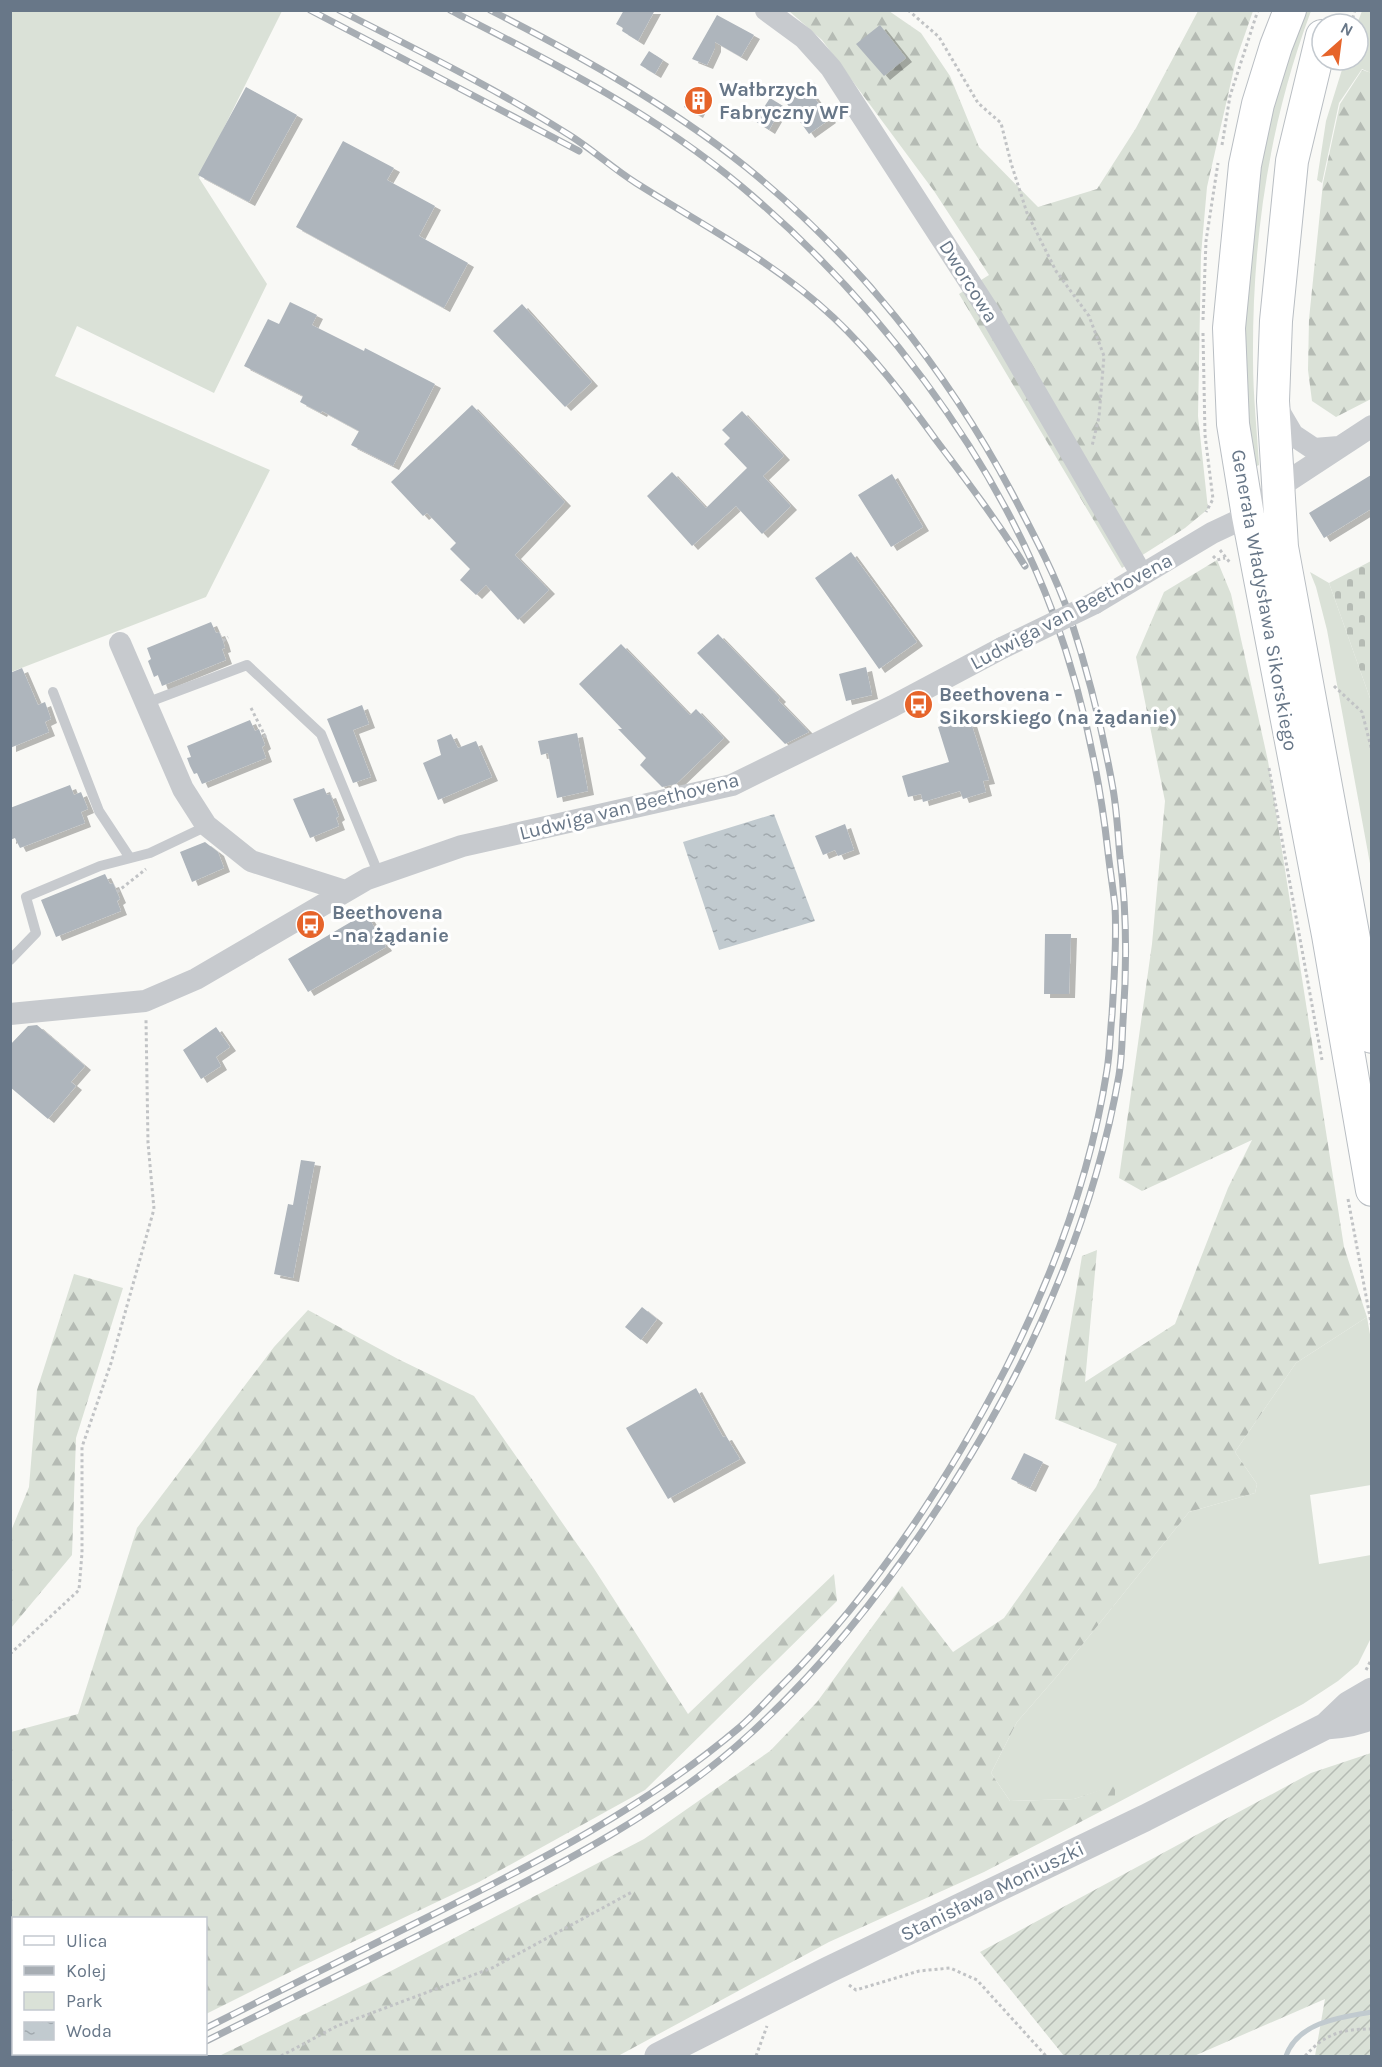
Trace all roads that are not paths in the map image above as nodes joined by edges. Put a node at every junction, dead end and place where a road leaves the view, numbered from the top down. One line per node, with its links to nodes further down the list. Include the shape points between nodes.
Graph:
1 (766, 10): 9 (street, Dworcowa, via 804,38 831,68 989,312)
2 (1290, 10): 8 (main road, Generała Władysława Sikorskiego, via 1261,94 1245,165 1229,328 1233,424)
3 (1313, 72): 4 (main road, Generała Władysława Sikorskiego, via 1292,160 1276,321)
4 (1273, 401): 6 (street, via 1293,435 1314,449); 7 (main road, Generała Władysława Sikorskiego)
5 (1371, 426): 6 (street, Ludwiga van Beethovena)
6 (1341, 447): 7 (street, Ludwiga van Beethovena)
7 (1279, 487): 8 (street, Ludwiga van Beethovena); 19 (main road, Generała Władysława Sikorskiego, via 1284,556)
8 (1248, 516): 9 (street, Ludwiga van Beethovena, via 1199,548); 20 (main road, Generała Władysława Sikorskiego, via 1328,935)
9 (1142, 575): 15 (street, Ludwiga van Beethovena, bridge, via 893,706 732,784 462,846)
10 (120, 643): 12 (street)
11 (53, 692): 14 (lane, via 99,811)
12 (146, 703): 13 (street, via 183,789); 15 (lane, via 248,665 321,734)
13 (207, 826): 14 (lane, via 150,853); 16 (street, via 251,861)
14 (130, 858): 17 (lane, via 100,866 26,897 36,933)
15 (380, 875): 16 (street, Ludwiga van Beethovena)
16 (345, 891): 18 (street, Ludwiga van Beethovena, via 196,979 145,1000)
17 (10, 960)
18 (10, 1014)
19 (1371, 1037)
20 (1359, 1190)
21 (1371, 1691): 23 (street, Stanisława Moniuszki, via 1348,1705)
22 (1371, 1716): 23 (street, Stanisława Moniuszki)
23 (1326, 1726): 24 (street, Stanisława Moniuszki)
24 (658, 2056)

